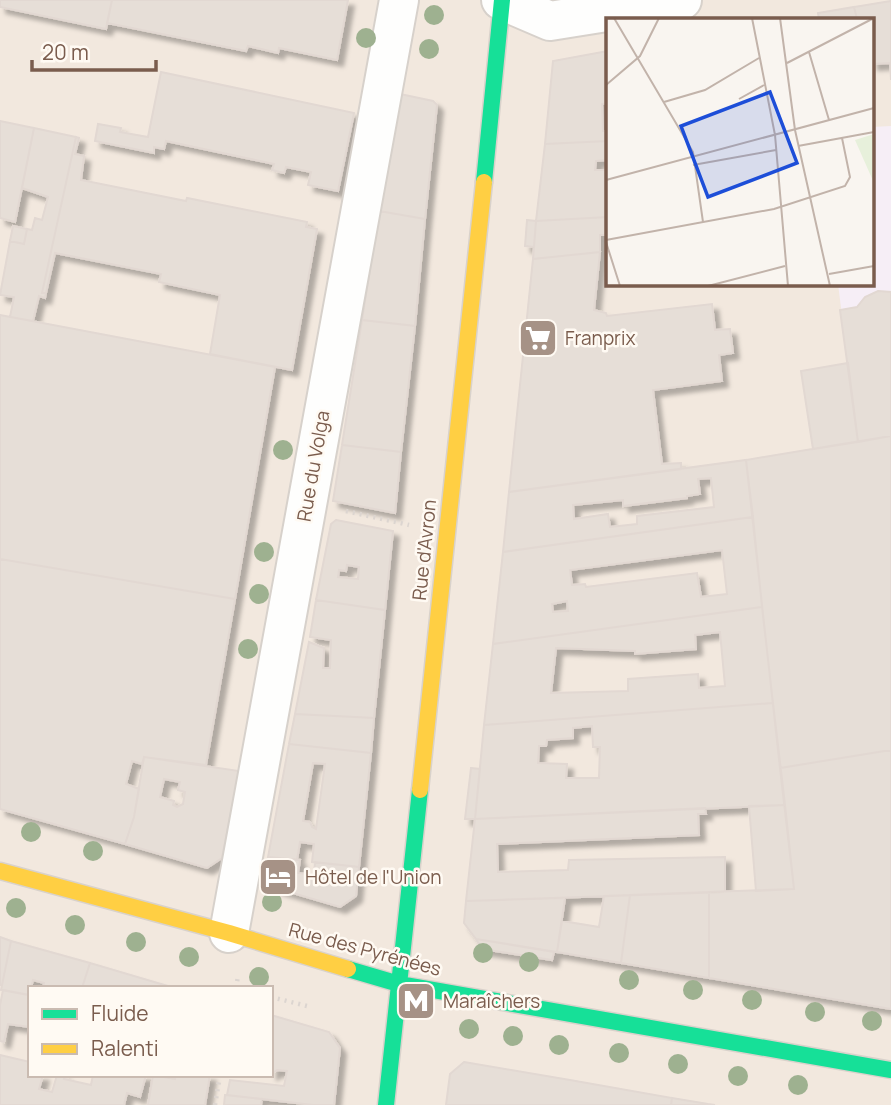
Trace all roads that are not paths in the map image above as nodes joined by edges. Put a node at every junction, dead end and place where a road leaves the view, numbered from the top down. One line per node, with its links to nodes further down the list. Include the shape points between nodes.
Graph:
1 (399, 0): 5 (street, Rue du Volga)
2 (502, 0): 3 (street, via 550,21); 6 (street, Rue d'Avron)
3 (682, 0)
4 (0, 871): 5 (street, Rue des Pyrénées)
5 (229, 933): 6 (street, Rue des Pyrénées)
6 (399, 984): 7 (street, Rue des Pyrénées); 8 (street, Rue d'Avron)
7 (891, 1070)
8 (386, 1105)

